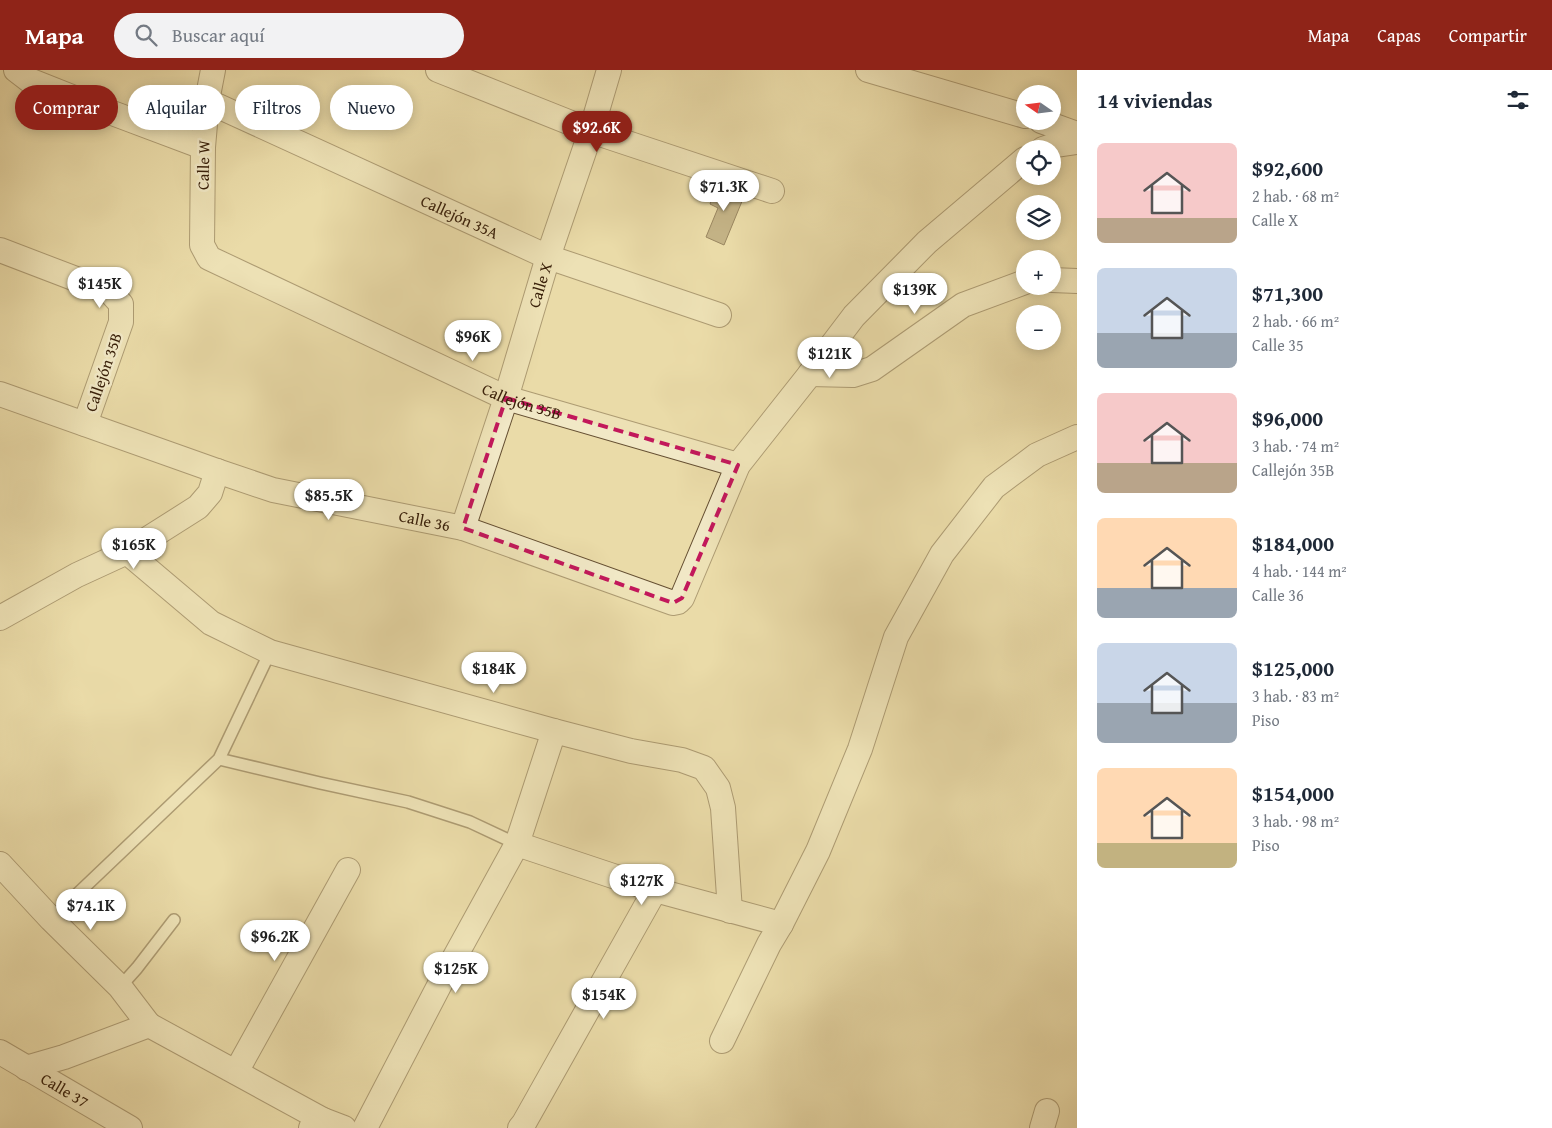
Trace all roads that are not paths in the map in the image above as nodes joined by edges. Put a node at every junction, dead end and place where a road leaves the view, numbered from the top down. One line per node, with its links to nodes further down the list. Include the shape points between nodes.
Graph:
1 (16, 70): 15 (street, via 29,80)
2 (213, 70): 6 (street, Calle W)
3 (438, 70): 11 (street)
4 (609, 70): 11 (street, Calle X)
5 (868, 70): 8 (street)
6 (210, 85)
7 (225, 109): 19 (street, Callejón 35A)
8 (1016, 113)
9 (1061, 128): 12 (street)
10 (204, 130): 15 (street, Calle W)
11 (591, 131): 17 (street); 19 (street, Calle X)
12 (1077, 134)
13 (1077, 142): 14 (street)
14 (1061, 145)
15 (203, 147): 20 (street, Calle W, via 202,245)
16 (1016, 167): 25 (street, via 927,242 854,316)
17 (772, 191)
18 (0, 250): 28 (street, Callejón 35B, via 110,292 121,304 121,322)
19 (548, 257): 24 (street, Callejón 35A); 27 (street, Calle X)
20 (209, 258): 27 (street, Callejón 35B)
21 (1061, 280): 22 (street)
22 (1077, 281)
23 (1016, 285): 25 (street, via 963,305 872,369 854,375)
24 (719, 315)
25 (810, 374): 30 (street)
26 (0, 394): 28 (street, Calle 36)
27 (506, 398): 30 (street, Callejón 35B); 32 (street, Calle X)
28 (85, 424): 31 (street, Calle 36)
29 (1077, 437): 45 (street, via 1037,455 994,488 942,554 896,637 860,749 818,851)
30 (738, 465): 32 (street, Calle 36, via 682,598 673,604)
31 (218, 471): 32 (street, Calle 36, via 273,490); 33 (street, via 210,493 198,506)
32 (463, 528)
33 (127, 552): 34 (street, via 77,575); 35 (street, via 211,623)
34 (0, 618)
35 (270, 652): 36 (street); 37 (lane)
36 (554, 731): 38 (street); 42 (street, via 704,768 718,788 723,808)
37 (220, 760): 38 (lane, via 408,802 470,822); 43 (lane)
38 (517, 844): 41 (street); 54 (street)
39 (0, 864): 43 (street)
40 (348, 870): 51 (street)
41 (655, 890): 42 (street); 55 (street)
42 (730, 911): 45 (street)
43 (51, 919): 46 (street)
44 (174, 920): 46 (lane)
45 (781, 924): 48 (street)
46 (120, 987): 47 (street)
47 (149, 1025): 50 (street); 51 (street)
48 (722, 1041)
49 (0, 1052): 50 (street, Calle 37)
50 (26, 1068): 53 (street, Calle 37)
51 (236, 1072): 52 (street)
52 (326, 1125)
53 (130, 1128)
54 (365, 1128)
55 (520, 1128)

